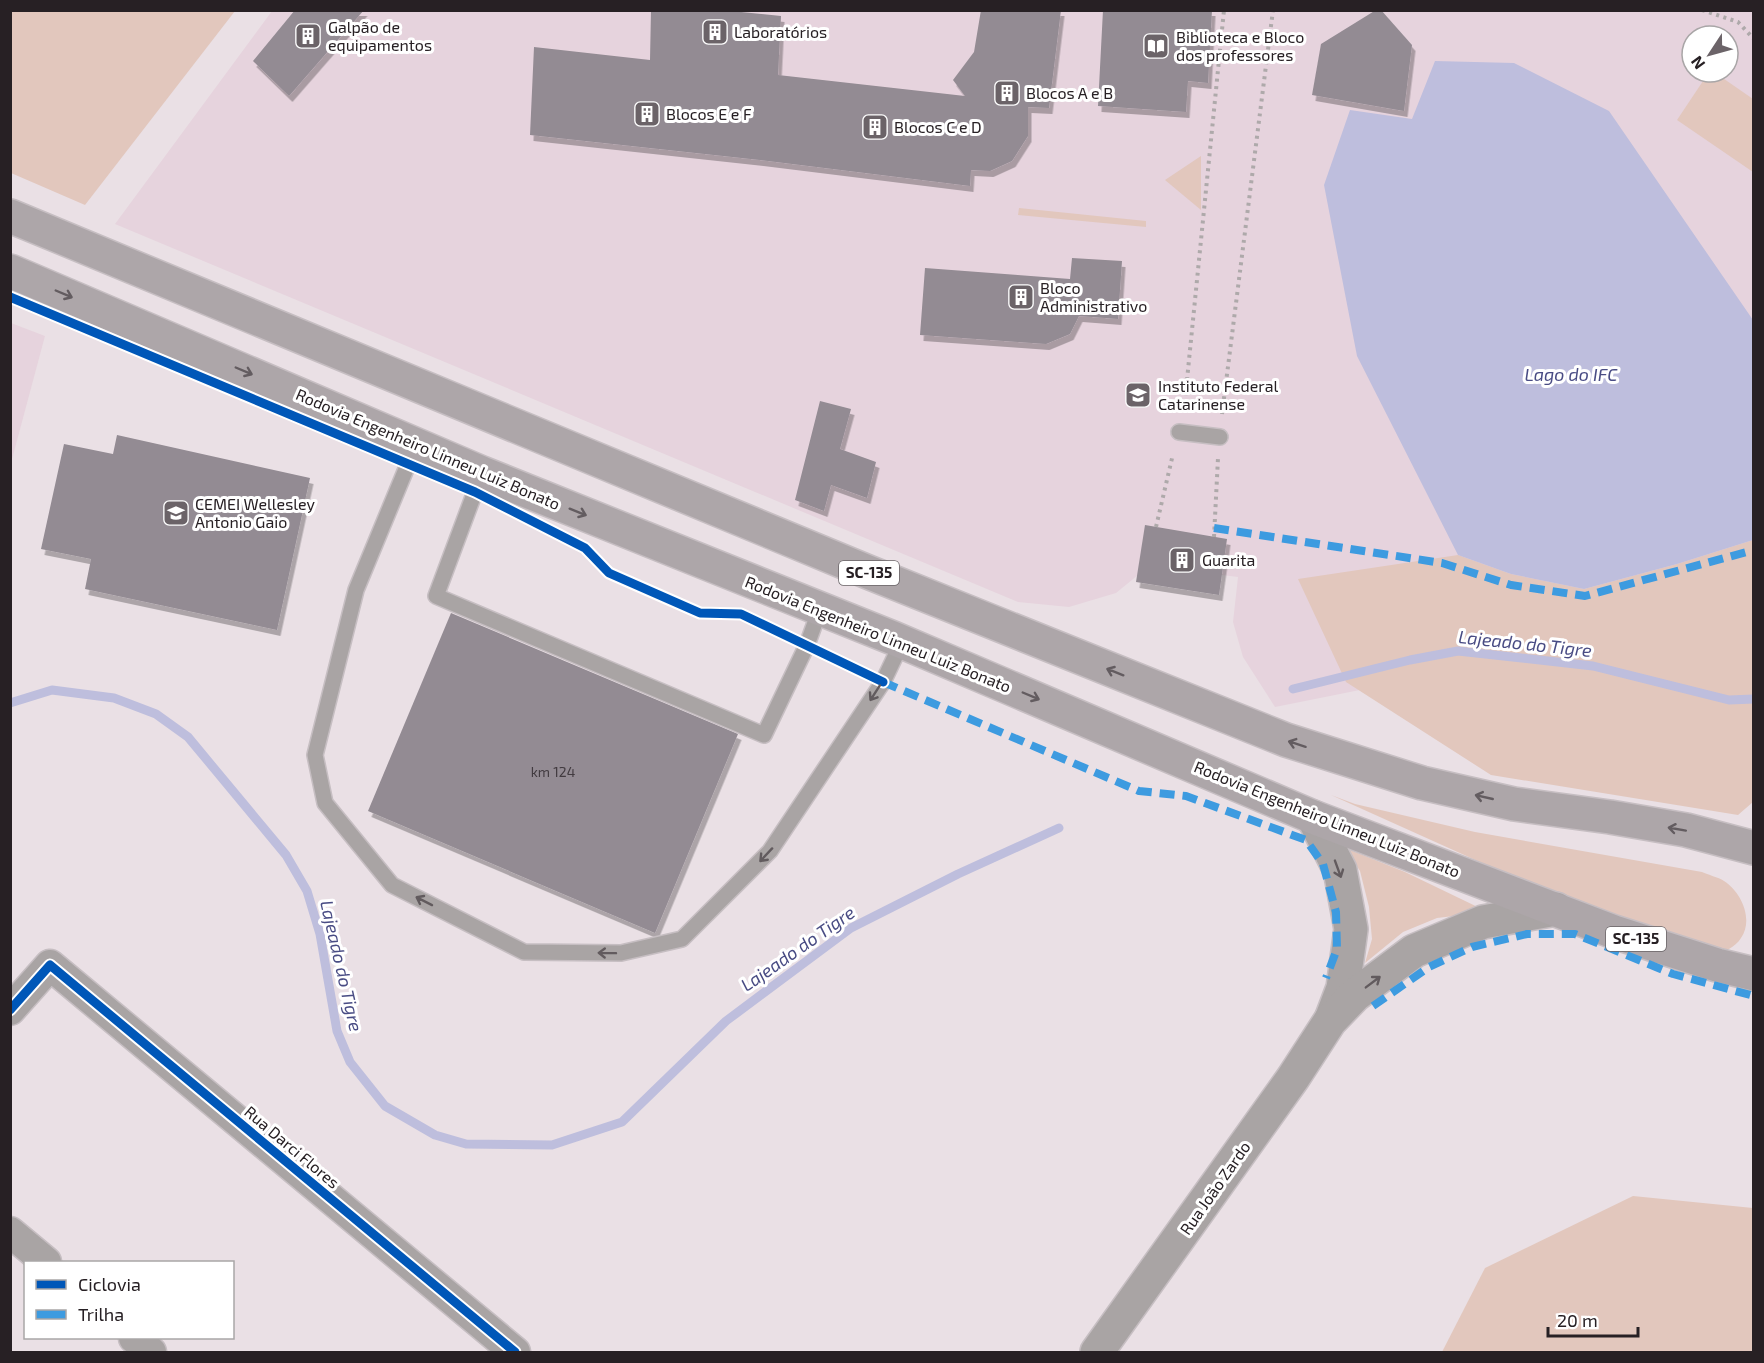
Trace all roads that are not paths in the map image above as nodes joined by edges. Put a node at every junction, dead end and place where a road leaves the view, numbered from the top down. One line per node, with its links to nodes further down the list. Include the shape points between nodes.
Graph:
1 (10, 216): 10 (main road, SC-135, one-way to 1, via 1515,804 1422,783 1286,740 877,576)
2 (10, 271): 5 (main road, Rodovia Engenheiro Linneu Luiz Bonato / SC-135, one-way to 5)
3 (1179, 432): 4 (lane)
4 (1220, 437)
5 (416, 445): 6 (main road, Rodovia Engenheiro Linneu Luiz Bonato / SC-135); 8 (lane, one-way to 5, via 883,682 770,851 682,939 621,953 524,952 392,885 325,803 315,755 356,590)
6 (482, 473): 7 (main road, Rodovia Engenheiro Linneu Luiz Bonato / SC-135, one-way to 7); 7 (lane, via 436,596 764,735)
7 (820, 609): 8 (main road, Rodovia Engenheiro Linneu Luiz Bonato / SC-135)
8 (902, 642): 9 (main road, Rodovia Engenheiro Linneu Luiz Bonato / SC-135, one-way to 9)
9 (1313, 817): 11 (main road, Rodovia Engenheiro Linneu Luiz Bonato / SC-135); 16 (main road, Rua João Zardo, one-way to 16, via 1340,870 1351,929 1343,988)
10 (1745, 840)
11 (1556, 909): 13 (main road, Rodovia Engenheiro Linneu Luiz Bonato / SC-135); 16 (main road, Rua João Zardo, one-way to 11, via 1355,995 1414,951 1483,922)
12 (1754, 953): 13 (main road)
13 (1717, 965): 14 (main road, Rodovia Engenheiro Linneu Luiz Bonato / SC-135)
14 (1754, 974)
15 (10, 1010): 21 (street, Rua Darci Flores, via 50,965)
16 (1330, 1021): 22 (main road, Rua João Zardo)
17 (10, 1232): 18 (street)
18 (44, 1261)
19 (135, 1339): 20 (street)
20 (151, 1353)
21 (515, 1353)
22 (1097, 1353)

